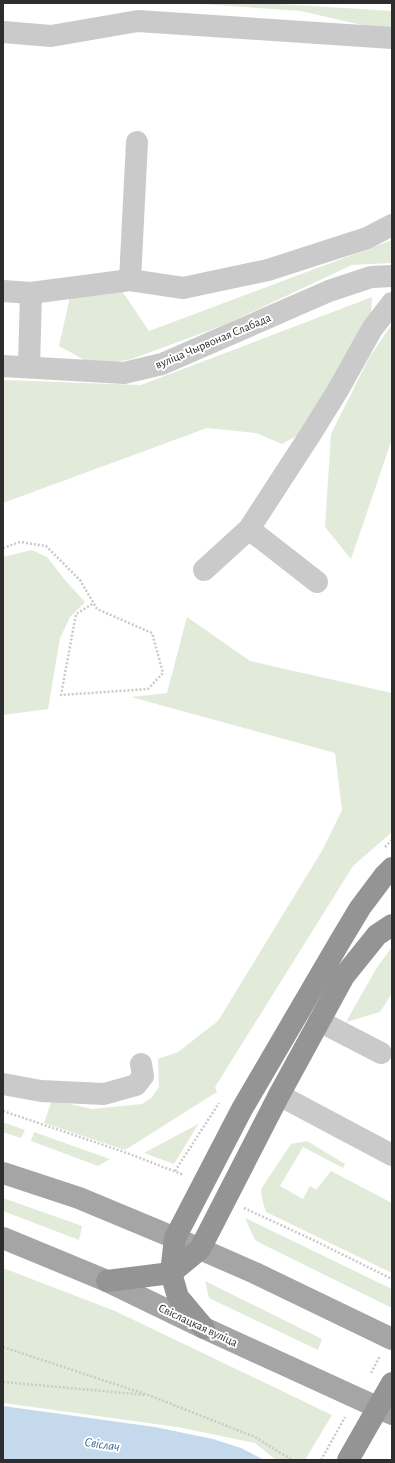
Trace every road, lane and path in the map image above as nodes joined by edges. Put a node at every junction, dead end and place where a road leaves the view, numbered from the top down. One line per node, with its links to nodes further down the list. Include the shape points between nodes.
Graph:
1 (3, 32): 2 (street, via 51,36 138,21)
2 (392, 38)
3 (137, 142): 6 (street)
4 (392, 225): 6 (street, via 367,238 268,270 183,288)
5 (392, 276): 11 (street, вуліца Чырвоная Слабада, via 371,277 329,291 162,364 124,373)
6 (130, 280): 8 (street)
7 (3, 291): 8 (street)
8 (31, 293): 11 (street)
9 (392, 303): 12 (street, via 372,329 310,435)
10 (3, 366): 11 (street, вуліца Чырвоная Слабада)
11 (30, 367)
12 (248, 529): 14 (street); 15 (street)
13 (3, 548): 16 (path, via 20,542 46,546 80,580)
14 (204, 570)
15 (316, 582)
16 (94, 603): 16 (path, via 97,609 152,633 163,673 148,689 61,695 76,614)
17 (392, 868): 30 (highway, via 360,908 309,993 242,1110)
18 (392, 925): 19 (highway, via 377,935 344,976)
19 (319, 1021): 20 (street); 23 (highway)
20 (381, 1053)
21 (141, 1064): 22 (street, via 143,1076 136,1086 104,1094 41,1091)
22 (3, 1084)
23 (279, 1095): 25 (street); 31 (highway)
24 (3, 1111): 27 (path)
25 (392, 1155)
26 (3, 1174): 30 (main road, via 79,1198)
27 (187, 1176)
28 (238, 1205): 33 (path)
29 (3, 1238): 34 (main road, Свіслацкая вуліца)
30 (175, 1238): 31 (main road); 32 (highway)
31 (200, 1249): 32 (highway); 36 (main road)
32 (170, 1273): 34 (highway); 35 (highway, via 178,1297)
33 (392, 1279)
34 (107, 1281): 35 (main road, Свіслацкая вуліца)
35 (204, 1328): 41 (main road, Свіслацкая вуліца)
36 (392, 1339)
37 (3, 1347): 40 (path)
38 (3, 1382): 40 (path)
39 (392, 1383): 45 (highway)
40 (151, 1396): 43 (path, via 255,1437)
41 (392, 1414)
42 (334, 1436): 44 (path)
43 (292, 1460)
44 (321, 1460)
45 (348, 1460)

